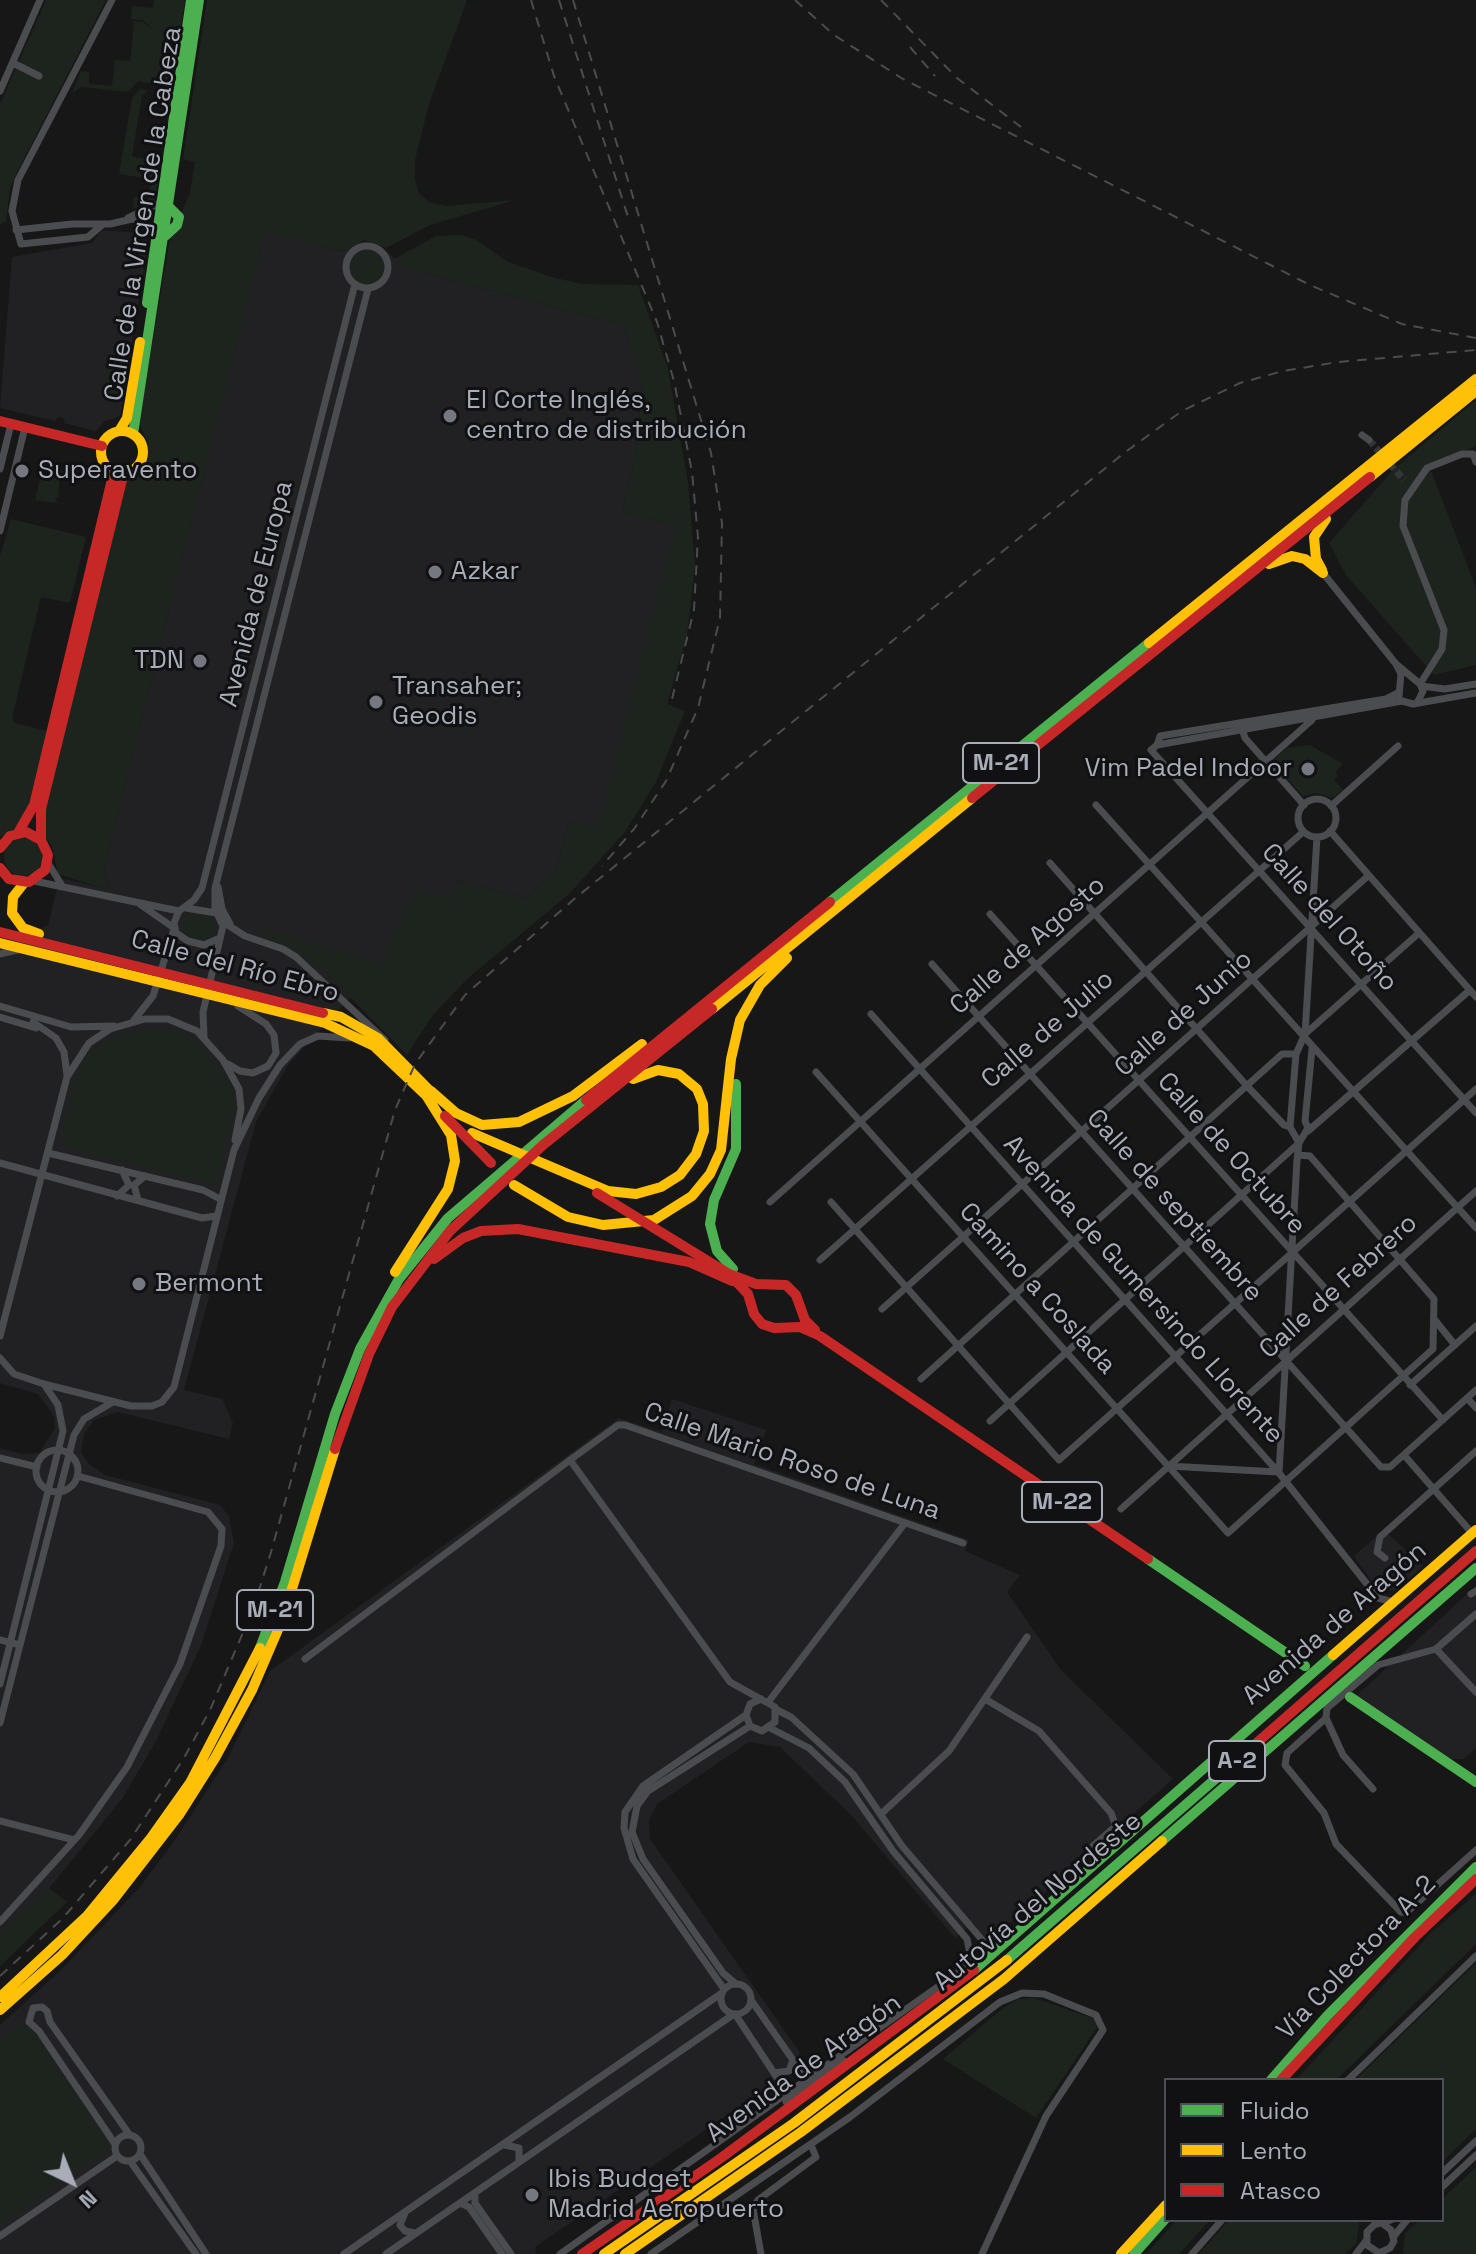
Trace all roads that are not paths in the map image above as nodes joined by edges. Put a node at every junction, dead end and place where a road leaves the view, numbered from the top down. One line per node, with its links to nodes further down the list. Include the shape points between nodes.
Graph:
1 (40, 0): 5 (street)
2 (112, 0): 12 (street, via 18,180 12,211)
3 (191, 0): 8 (main road, Calle de la Virgen de la Cabeza)
4 (199, 0): 8 (main road, Calle de la Virgen de la Cabeza)
5 (13, 63): 6 (street); 7 (street)
6 (39, 76)
7 (0, 91)
8 (166, 203): 9 (street); 14 (main road, Calle de la Virgen de la Cabeza)
9 (123, 221): 11 (street); 14 (street, via 143,221)
10 (88, 223): 11 (street); 12 (street); 13 (street)
11 (103, 224): 13 (street)
12 (16, 230): 13 (street, via 21,244)
13 (95, 233)
14 (161, 235): 21 (main road, Calle de la Virgen de la Cabeza, via 127,418); 22 (main road, Calle de la Virgen de la Cabeza)
15 (355, 284): 16 (street); 16 (street, via 346,271 350,256 371,247 384,254 388,267 385,279); 65 (street, Avenida de Europa, via 202,888)
16 (368, 289): 58 (street, Avenida de Europa)
17 (1476, 379): 79 (main road, M-21)
18 (1476, 391): 28 (main road, M-21)
19 (5, 422): 20 (main road); 25 (street)
20 (25, 427): 23 (main road); 30 (street)
21 (119, 431): 22 (main road); 23 (main road)
22 (133, 434): 26 (main road, via 143,454 139,464)
23 (102, 446): 26 (main road, via 102,459)
24 (1474, 458): 29 (street, via 1462,454 1427,468)
25 (0, 469)
26 (119, 472): 50 (main road, via 34,805); 52 (main road, via 41,809)
27 (1404, 480): 29 (street)
28 (1363, 482): 31 (main road, via 1319,525 1313,548); 32 (main road, M-21)
29 (1411, 488): 34 (street, via 1403,526 1444,630 1442,649)
30 (0, 531)
31 (1323, 573): 32 (main road, via 1305,559 1280,558); 33 (street)
32 (1202, 613): 59 (main road, M-21)
33 (1396, 664): 34 (street); 36 (street, via 1401,674)
34 (1419, 684): 35 (street, via 1445,689); 36 (street, via 1404,681); 39 (street)
35 (1476, 684)
36 (1398, 690): 38 (street); 41 (street, via 1386,699)
37 (1476, 693): 39 (street)
38 (1402, 701): 39 (street); 40 (street)
39 (1418, 701)
40 (1313, 719): 41 (street); 43 (street, Calle de Agosto)
41 (1241, 727): 43 (street); 47 (street, Calle del Otoño, via 1154,747)
42 (1398, 746): 46 (street)
43 (1265, 762): 45 (street); 47 (street, Calle de Agosto)
44 (1096, 805): 56 (street)
45 (1304, 805): 46 (street, via 1321,800); 49 (street, via 1298,815)
46 (1331, 806): 48 (street, via 1335,816)
47 (1208, 812): 56 (street, Calle de Agosto); 60 (street, Calle del Otoño)
48 (1330, 831): 51 (street); 61 (street)
49 (1303, 832): 51 (street); 60 (street, Calle de Julio)
50 (18, 833): 52 (main road); 53 (main road)
51 (1317, 837): 71 (street)
52 (41, 840): 54 (main road)
53 (0, 848)
54 (48, 863): 62 (main road); 63 (street)
55 (1050, 863): 67 (street)
56 (1152, 864): 67 (street, Calle de Agosto); 70 (street)
57 (0, 868): 62 (main road, via 9,879)
58 (219, 869): 68 (street, Avenida de Europa, via 214,898); 74 (street, via 222,909)
59 (884, 870): 98 (main road, via 760,985); 130 (main road, M-21)
60 (1260, 870): 70 (street, Calle de Julio); 71 (street, Calle del Otoño)
61 (1368, 876): 71 (street, Calle de Junio); 75 (street)
62 (29, 882): 63 (street); 82 (main road, via 12,902 14,917 23,928)
63 (61, 884): 64 (street)
64 (136, 902): 65 (street); 69 (street)
65 (182, 909): 68 (street); 72 (street, Avenida de Europa)
66 (990, 914): 84 (street, Calle de Octubre)
67 (1094, 914): 84 (street, Calle de Agosto); 85 (street)
68 (219, 917): 74 (street); 76 (street, Avenida de Europa)
69 (163, 919): 72 (street); 78 (street)
70 (1203, 921): 85 (street, Calle de Julio); 86 (street)
71 (1311, 926): 86 (street, Calle de Junio); 88 (street, Calle del Otoño); 99 (street)
72 (174, 929): 76 (street, via 184,939 204,945); 78 (street, Avenida de Europa)
73 (0, 932): 82 (main road, Calle del Río Ebro)
74 (236, 932): 105 (street, via 296,957)
75 (1419, 933): 88 (street); 89 (street)
76 (220, 938): 100 (street, Avenida de Europa, via 203,1012)
77 (0, 943): 80 (main road, Calle del Río Ebro)
78 (167, 943): 94 (street, via 153,996)
79 (776, 945): 116 (main road, via 573,1096 532,1119 482,1125); 144 (main road, M-21, via 526,1148)
80 (51, 953): 81 (street); 87 (main road, Calle del Río Ebro)
81 (0, 954)
82 (105, 956): 105 (main road, Calle del Río Ebro, via 341,1017)
83 (932, 964): 92 (street, Calle de septiembre)
84 (1036, 965): 92 (street, Calle de Agosto); 95 (street, Calle de Octubre)
85 (1145, 971): 95 (street, Calle de Julio); 97 (street)
86 (1253, 978): 97 (street, Calle de Junio); 99 (street)
87 (171, 984): 103 (main road, Calle del Río Ebro, via 325,1023); 107 (street, via 244,1008 270,1028 276,1046 268,1066 247,1073)
88 (1362, 984): 99 (street); 102 (street, Calle del Otoño)
89 (1473, 994): 102 (street)
90 (0, 1008): 96 (street, via 71,1027); 101 (street, via 44,1027)
91 (871, 1014): 109 (street, Avenida de Gumersindo Llorente)
92 (979, 1016): 109 (street, Calle de Agosto); 111 (street, Calle de septiembre)
93 (0, 1017): 101 (street)
94 (133, 1021): 96 (street); 100 (street, via 168,1019)
95 (1085, 1022): 111 (street, Calle de Julio); 113 (street, Calle de Octubre)
96 (120, 1025): 112 (street, via 84,1048)
97 (1196, 1029): 113 (street, Calle de Junio); 114 (street)
98 (736, 1033): 142 (main road, via 721,1150 701,1186 670,1212 637,1224 603,1225 568,1217); 165 (main road, via 738,1139 710,1224 717,1251)
99 (1305, 1034): 104 (street); 106 (street)
100 (204, 1037): 107 (street)
101 (56, 1038): 112 (street)
102 (1413, 1041): 117 (street); 118 (street, Calle del Otoño)
103 (367, 1042): 116 (main road, Calle del Río Ebro); 131 (street, via 328,1035 300,1044 267,1084)
104 (1311, 1047): 106 (street); 108 (street); 117 (street)
105 (394, 1052): 116 (main road, Calle del Río Ebro)
106 (1297, 1052): 108 (street, via 1303,1061); 114 (street, via 1282,1054); 124 (street)
107 (223, 1060): 131 (street, via 241,1096)
108 (1310, 1060): 122 (street)
109 (918, 1069): 121 (street, Calle de Agosto); 123 (street, Avenida de Gumersindo Llorente)
110 (816, 1072): 121 (street, Camino a Coslada)
111 (1029, 1073): 123 (street, Calle de Julio); 127 (street, Calle de septiembre)
112 (67, 1077): 133 (street)
113 (1138, 1081): 127 (street, Calle de Junio); 128 (street, Calle de Octubre)
114 (1247, 1086): 124 (street); 128 (street)
115 (1476, 1089): 118 (street)
116 (428, 1093): 119 (main road, Calle del Río Ebro); 126 (main road, Calle del Río Ebro); 188 (main road, via 451,1135 452,1176 379,1300)
117 (1355, 1093): 125 (street); 132 (street)
118 (1464, 1100): 120 (street, Calle del Otoño); 132 (street)
119 (443, 1113): 126 (main road, Calle del Río Ebro); 136 (main road)
120 (1476, 1113)
121 (861, 1121): 141 (street, Camino a Coslada); 152 (street, Calle de Agosto, via 800,1169)
122 (1305, 1121): 124 (street); 125 (street)
123 (970, 1125): 141 (street, Calle de Julio); 143 (street, Avenida de Gumersindo Llorente)
124 (1292, 1127): 125 (street); 129 (street)
125 (1307, 1132): 129 (street)
126 (472, 1133): 137 (main road, M-22)
127 (1082, 1133): 143 (street, Calle de Junio); 145 (street, Calle de septiembre)
128 (1190, 1139): 145 (street); 147 (street, Calle de Octubre)
129 (1299, 1143): 134 (street); 147 (street)
130 (545, 1147): 137 (main road, via 646,1072 679,1074 697,1089 703,1104 704,1131 696,1154 680,1175 661,1187 636,1194 608,1191); 144 (main road, M-21)
131 (234, 1150): 149 (street)
132 (1407, 1151): 151 (street); 154 (street)
133 (48, 1153): 138 (street); 139 (street)
134 (1298, 1155): 151 (street, via 1310,1156); 161 (street)
135 (0, 1163): 139 (street)
136 (491, 1163)
137 (540, 1163): 165 (main road, M-22, via 663,1230)
138 (122, 1169): 140 (street); 148 (street, via 129,1185)
139 (43, 1174): 148 (street); 177 (street)
140 (147, 1176): 149 (street, via 209,1191); 150 (street, via 134,1185)
141 (912, 1178): 157 (street, Calle de Julio); 158 (street, Camino a Coslada)
142 (514, 1185)
143 (1022, 1186): 158 (street, Calle de Junio); 159 (street, Avenida de Gumersindo Llorente)
144 (490, 1189): 182 (main road, M-21, via 407,1284); 188 (main road, M-21, via 448,1218 399,1279)
145 (1132, 1191): 159 (street); 160 (street, Calle de septiembre)
146 (1476, 1191): 154 (street, Calle de Febrero)
147 (1241, 1195): 160 (street); 161 (street, Calle de Octubre)
148 (117, 1196): 150 (street)
149 (220, 1199): 155 (street)
150 (138, 1201): 155 (street, via 202,1218)
151 (1349, 1201): 161 (street); 163 (street)
152 (770, 1202)
153 (831, 1202): 157 (street)
154 (1458, 1207): 156 (street); 163 (street, Calle de Febrero)
155 (216, 1216): 193 (street, via 174,1387 152,1406)
156 (1476, 1228)
157 (854, 1229): 162 (street, Calle de Julio); 166 (street)
158 (964, 1238): 166 (street, Calle de Junio); 167 (street, Camino a Coslada)
159 (1073, 1243): 167 (street); 168 (street, Avenida de Gumersindo Llorente)
160 (1184, 1248): 168 (street); 170 (street, Calle de septiembre)
161 (1292, 1252): 170 (street); 173 (street, Calle de Octubre); 185 (street)
162 (820, 1260)
163 (1400, 1260): 173 (street, Calle de Febrero); 174 (street, via 1434,1299)
164 (765, 1284): 165 (main road, M-22); 169 (main road); 171 (main road, M-22, via 786,1285)
165 (746, 1285): 169 (main road, M-22); 182 (main road, via 658,1255 518,1229 481,1231 454,1243 428,1265)
166 (906, 1289): 172 (street, Calle de Junio); 180 (street)
167 (1014, 1294): 180 (street); 181 (street, Camino a Coslada)
168 (1125, 1301): 181 (street); 183 (street, Avenida de Gumersindo Llorente)
169 (752, 1302): 175 (main road, M-22, via 762,1324)
170 (1234, 1304): 183 (street); 185 (street, Calle de septiembre)
171 (798, 1307): 175 (main road); 178 (main road, M-22)
172 (882, 1309)
173 (1344, 1311): 185 (street, Calle de Febrero); 186 (street, Calle de Octubre)
174 (1434, 1319): 179 (street); 186 (street, via 1433,1349)
175 (786, 1325): 178 (main road, M-22)
176 (1476, 1326): 179 (street)
177 (0, 1336)
178 (820, 1336): 232 (main road, M-22)
179 (1455, 1345): 190 (street)
180 (958, 1346): 187 (street); 194 (street)
181 (1066, 1352): 194 (street); 195 (street, Camino a Coslada)
182 (369, 1354): 257 (main road, M-21, via 295,1586 252,1690 197,1788)
183 (1176, 1356): 195 (street); 197 (street, Avenida de Gumersindo Llorente)
184 (0, 1358): 189 (street, via 18,1377)
185 (1287, 1361): 197 (street, Calle de Febrero); 200 (street, Calle de septiembre); 209 (street)
186 (1403, 1377): 190 (street, Calle de Octubre); 200 (street)
187 (921, 1379)
188 (347, 1381): 264 (main road, M-21, via 281,1593 230,1712 190,1783 131,1864 65,1939)
189 (44, 1384): 193 (street); 201 (street, via 61,1414)
190 (1410, 1385): 198 (street, Calle de Octubre)
191 (1476, 1390): 192 (street)
192 (1467, 1398): 196 (street); 198 (street)
193 (113, 1402): 203 (street, via 84,1419)
194 (1009, 1402): 195 (street, via 1059,1460); 199 (street)
195 (1117, 1408): 207 (street, Camino a Coslada)
196 (1476, 1408)
197 (1227, 1414): 207 (street, Calle de Febrero); 209 (street, Avenida de Gumersindo Llorente)
198 (1443, 1420): 204 (street)
199 (990, 1421)
200 (1345, 1430): 204 (street, Calle de septiembre, via 1381,1467 1390,1467); 211 (street)
201 (58, 1451): 203 (street); 208 (street, via 45,1455); 213 (street)
202 (1476, 1451): 212 (street)
203 (68, 1453): 210 (street); 214 (street)
204 (1404, 1455): 212 (street)
205 (0, 1458): 208 (street)
206 (570, 1460): 216 (street, Calle Mario Roso de Luna, via 625,1425); 231 (street); 236 (street, via 730,1682)
207 (1168, 1466): 209 (street); 211 (street, Camino a Coslada, via 1228,1533); 215 (street, Calle de Febrero)
208 (37, 1467): 213 (street)
209 (1279, 1473): 211 (street, Avenida de Gumersindo Llorente)
210 (78, 1476): 214 (street, via 71,1487); 252 (street, via 208,1512 219,1521 223,1536 192,1634 155,1718 114,1788)
211 (1287, 1482): 222 (street, Avenida de Gumersindo Llorente)
212 (1434, 1489): 217 (street); 220 (street, via 1380,1537 1377,1552)
213 (48, 1490): 214 (street); 228 (street)
214 (58, 1492): 229 (street)
215 (1121, 1509)
216 (905, 1523): 218 (street, Calle Mario Roso de Luna); 240 (street)
217 (1474, 1531): 223 (main road, Avenida de Aragón)
218 (963, 1543)
219 (1476, 1551): 315 (main road, Autovía del Nordeste / A-2, via 997,1969 794,2123)
220 (1385, 1558)
221 (1476, 1568): 316 (main road, Autovía del Nordeste / A-2, via 1004,1979 905,2057)
222 (1378, 1598): 223 (street); 225 (street)
223 (1394, 1602): 225 (main road, Avenida de Aragón)
224 (1476, 1614): 230 (street)
225 (1376, 1617): 261 (main road, Avenida de Aragón)
226 (1027, 1637): 239 (street)
227 (0, 1640): 228 (street)
228 (11, 1643): 229 (street); 235 (street)
229 (20, 1645): 244 (street)
230 (1436, 1649): 234 (street); 243 (street, via 1378,1665 1327,1708)
231 (305, 1659)
232 (1305, 1666)
233 (1476, 1674): 234 (street)
234 (1467, 1682): 237 (street)
235 (0, 1684)
236 (742, 1690): 240 (street); 242 (street)
237 (1476, 1692)
238 (1350, 1697): 247 (main road)
239 (985, 1699): 250 (street, via 949,1751); 253 (street, via 1039,1731 1111,1813 1116,1826)
240 (765, 1700): 241 (street); 242 (street)
241 (777, 1710): 246 (street); 250 (street, via 853,1774)
242 (747, 1711): 245 (street); 263 (street, via 643,1786 625,1812 633,1859)
243 (1326, 1718): 248 (street, via 1343,1755); 254 (street, via 1287,1753 1285,1765 1324,1813 1336,1844 1401,1912)
244 (0, 1723)
245 (750, 1726): 246 (street); 262 (street, via 648,1791 637,1806 632,1832 643,1859)
246 (770, 1728): 249 (street, via 809,1748)
247 (1476, 1782)
248 (1373, 1789)
249 (858, 1800): 250 (street, via 876,1817); 261 (street, via 967,1939 970,1954)
250 (881, 1814): 259 (street, via 984,1942)
251 (0, 1821): 252 (street)
252 (74, 1840): 258 (street)
253 (1092, 1847)
254 (1476, 1850)
255 (1476, 1867): 272 (main road, Vía Colectora A-2)
256 (1476, 1879): 273 (main road, Vía Colectora A-2)
257 (114, 1899): 266 (main road, M-21); 268 (main road, via 72,1950)
258 (0, 1922)
259 (996, 1942)
260 (1476, 1956): 274 (street)
261 (964, 1973): 270 (street); 281 (street); 314 (main road, Avenida de Aragón, via 733,2149)
262 (736, 1984): 263 (street); 265 (street, via 747,1988)
263 (723, 1991): 267 (street, via 723,2007); 279 (street)
264 (0, 1997)
265 (751, 2000): 267 (street, via 744,2012); 269 (street)
266 (0, 2010)
267 (735, 2014): 271 (street); 286 (street)
268 (0, 2016)
269 (793, 2060): 270 (street, via 800,2070 811,2072); 271 (street, via 789,2071)
270 (829, 2065): 275 (street)
271 (774, 2073): 275 (street, via 779,2094)
272 (1273, 2078)
273 (1283, 2078)
274 (1350, 2078)
275 (749, 2122): 281 (street)
276 (129, 2134): 278 (street); 278 (street, via 47,2011 33,2008 29,2022); 282 (street, via 140,2141)
277 (1476, 2141): 287 (street)
278 (115, 2144): 284 (street)
279 (504, 2145): 286 (street, via 519,2148); 292 (street)
280 (811, 2145): 305 (street, via 816,2157 753,2209); 317 (street); 318 (street, via 1011,1996 1044,1994 1096,2015 1103,2024 1102,2037 1053,2104)
281 (716, 2147): 313 (street)
282 (140, 2154): 285 (street); 308 (street)
283 (1476, 2155): 288 (street)
284 (117, 2156): 285 (street); 301 (street)
285 (130, 2161): 307 (street)
286 (519, 2162): 289 (street)
287 (1444, 2171)
288 (1444, 2185)
289 (475, 2193): 290 (street); 312 (street, via 475,2203)
290 (460, 2203): 300 (street); 311 (street, via 469,2207)
291 (1164, 2207): 319 (main road)
292 (406, 2211): 300 (street, via 400,2225); 309 (street)
293 (1164, 2220): 320 (main road)
294 (1220, 2222): 321 (street)
295 (1365, 2222): 299 (street)
296 (1387, 2222): 298 (street)
297 (1405, 2222): 302 (street)
298 (1383, 2224): 299 (street); 302 (street)
299 (1370, 2228): 303 (street)
300 (416, 2233): 310 (street)
301 (0, 2236)
302 (1394, 2236): 304 (street)
303 (1366, 2241): 306 (street); 322 (street)
304 (1393, 2251): 306 (street)
305 (759, 2252)
306 (1373, 2253)
307 (196, 2254)
308 (206, 2254)
309 (344, 2254)
310 (386, 2254)
311 (502, 2254)
312 (511, 2254)
313 (560, 2254)
314 (582, 2254)
315 (604, 2254)
316 (625, 2254)
317 (651, 2254)
318 (982, 2254)
319 (1121, 2254)
320 (1134, 2254)
321 (1192, 2254)
322 (1356, 2254)

